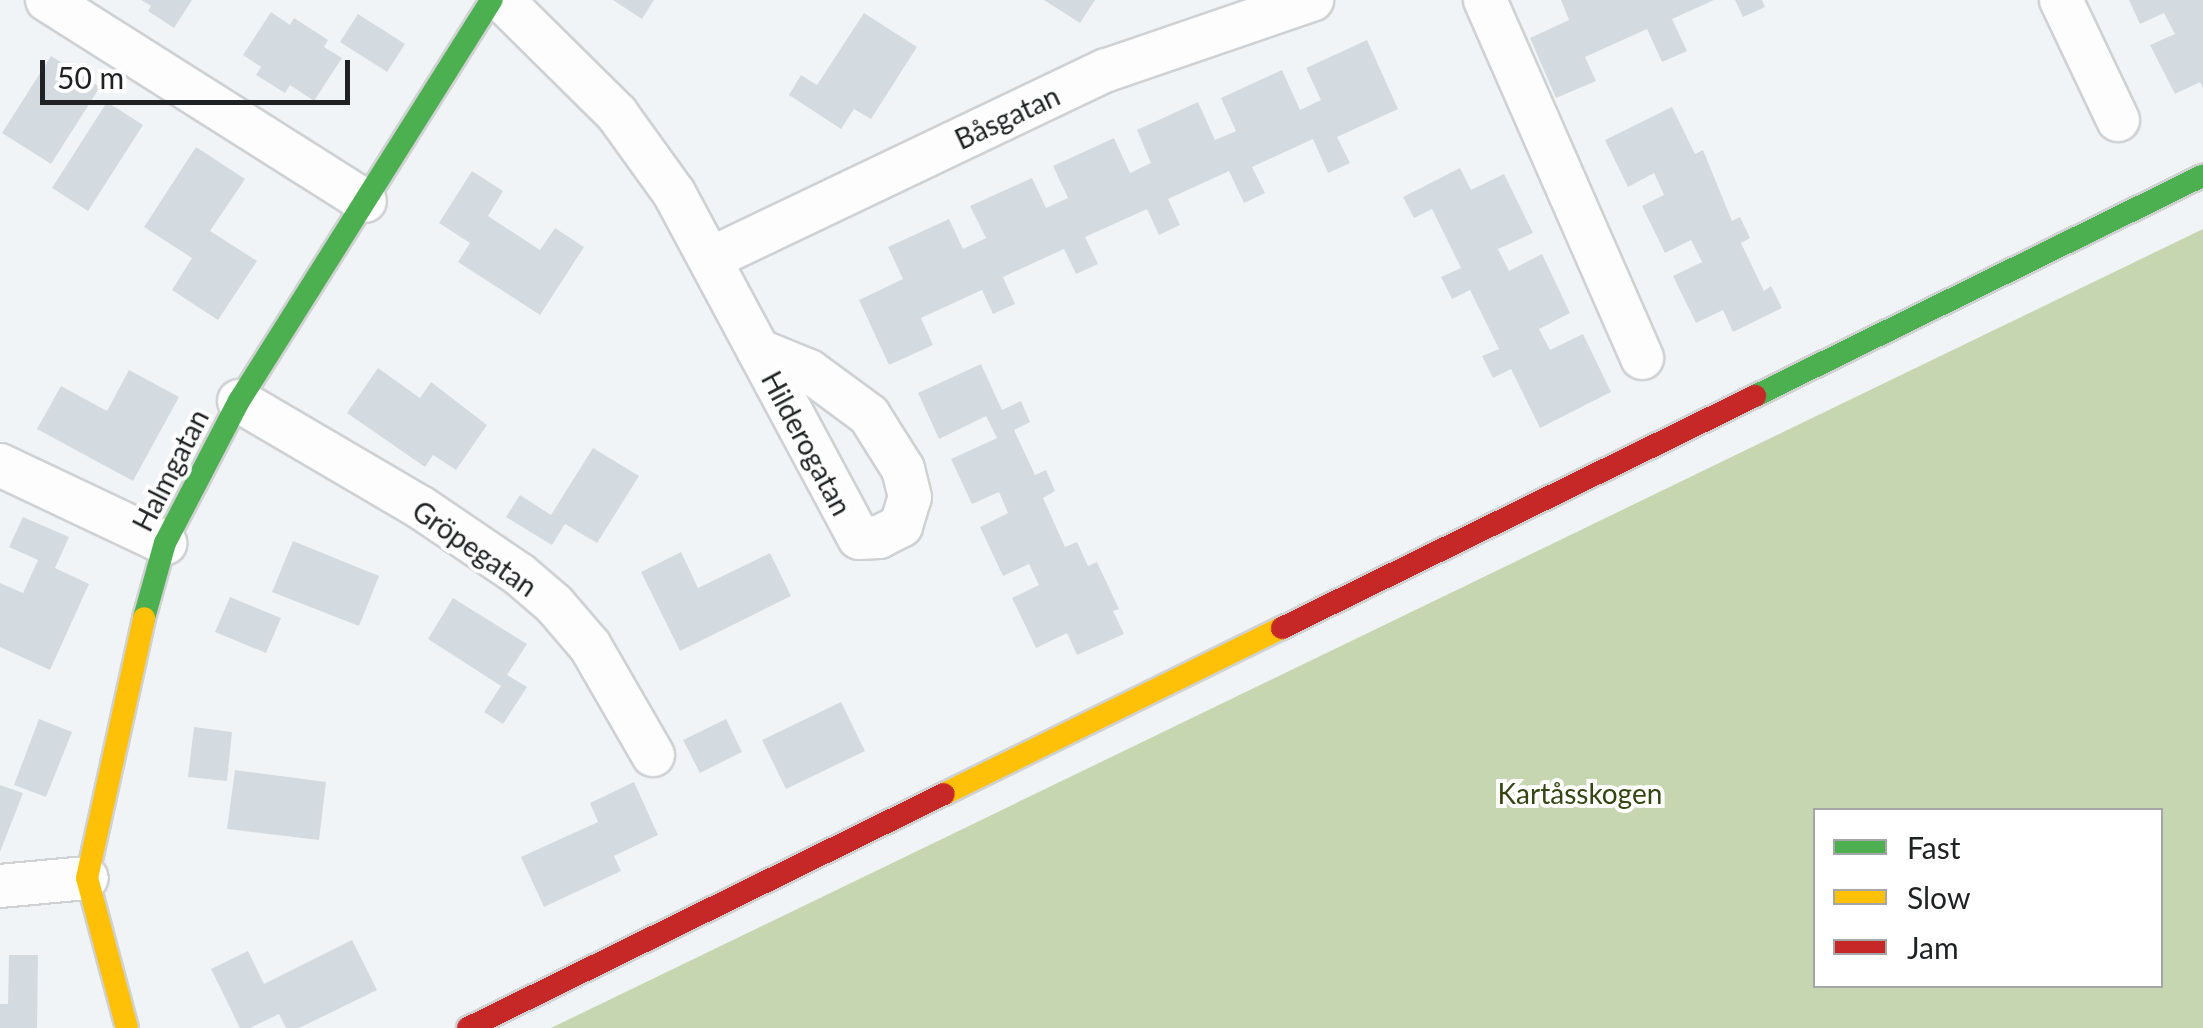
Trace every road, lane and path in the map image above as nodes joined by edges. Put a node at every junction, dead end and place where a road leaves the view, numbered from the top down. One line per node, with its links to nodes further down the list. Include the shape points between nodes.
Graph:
1 (46, 0): 10 (street)
2 (492, 0): 10 (street, Halmgatan)
3 (502, 0): 11 (street, Hilderogatan, via 617,114)
4 (1312, 0): 7 (street, Båsgatan)
5 (1484, 0): 13 (street)
6 (2061, 0): 8 (street)
7 (1270, 7): 11 (street, Båsgatan, via 1107,70)
8 (2118, 120)
9 (2203, 176): 21 (street)
10 (365, 201): 14 (street, Halmgatan)
11 (712, 258): 12 (street, Hilderogatan)
12 (758, 350)
13 (1642, 358)
14 (240, 401): 16 (street, Halmgatan); 17 (street, Gröpegatan, via 519,574 590,646)
15 (0, 465): 16 (street)
16 (165, 543): 18 (street, Halmgatan)
17 (653, 755)
18 (86, 878): 19 (street); 20 (street, Halmgatan)
19 (0, 886)
20 (127, 1028)
21 (468, 1028)

